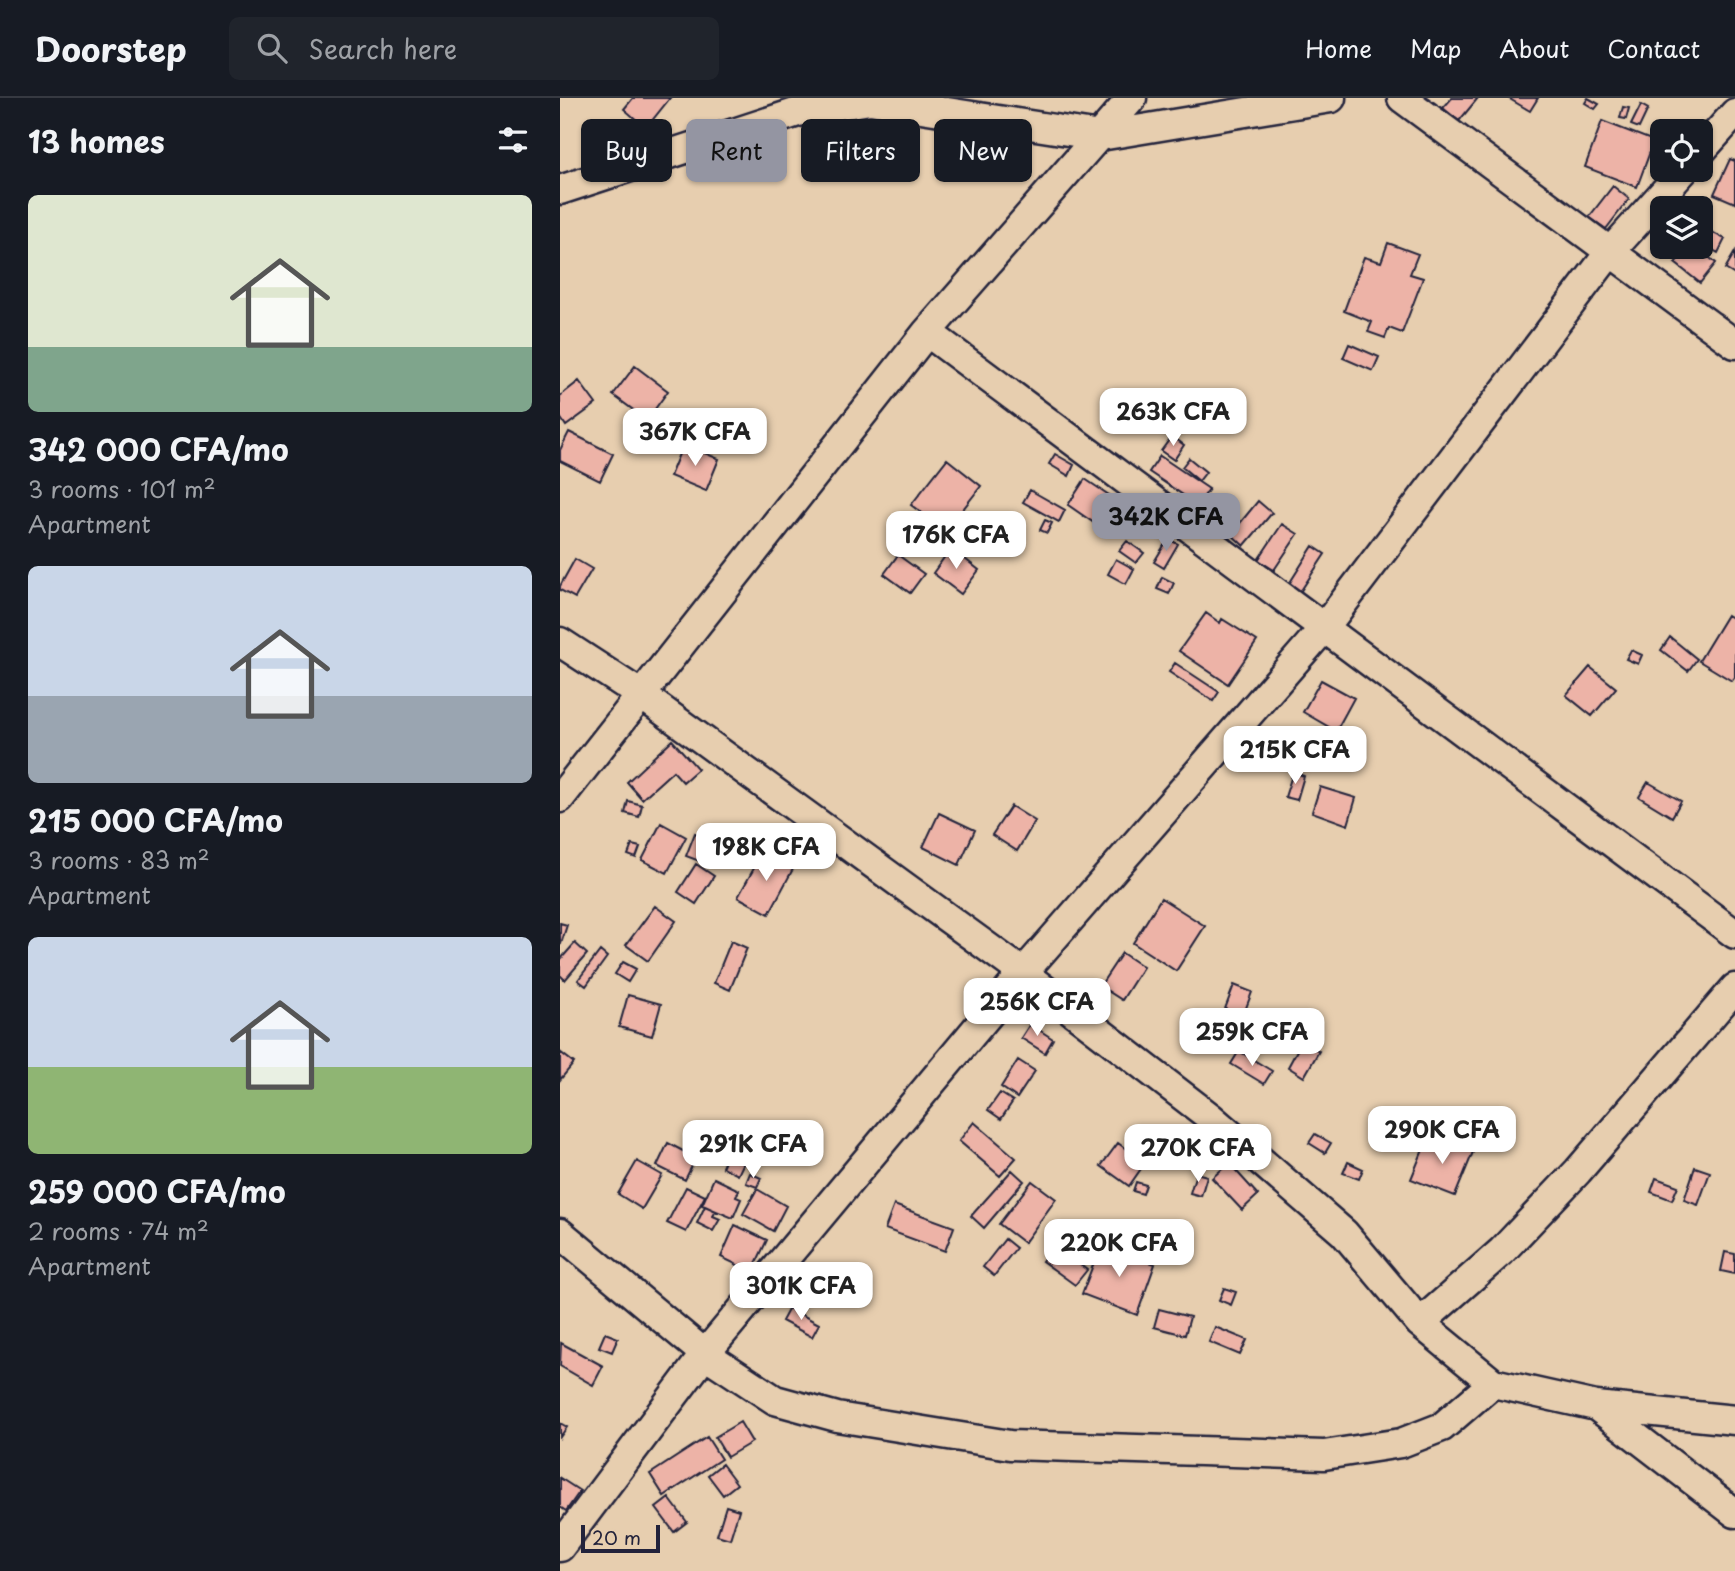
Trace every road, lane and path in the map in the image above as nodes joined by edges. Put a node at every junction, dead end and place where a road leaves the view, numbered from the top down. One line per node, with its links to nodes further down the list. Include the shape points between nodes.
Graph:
1 (1132, 98): 5 (street)
2 (1331, 98): 5 (street)
3 (1402, 98): 9 (street)
4 (1735, 113): 6 (street)
5 (1100, 136): 8 (street, via 870,100 798,112); 10 (street)
6 (1713, 138)
7 (1673, 182): 9 (street)
8 (560, 190)
9 (1610, 252): 11 (street); 12 (street)
10 (928, 332): 12 (street); 14 (street)
11 (1735, 344)
12 (1324, 628): 16 (street); 17 (street)
13 (560, 642): 14 (street)
14 (640, 694): 15 (street); 17 (street)
15 (560, 798)
16 (1735, 933)
17 (1023, 973): 20 (street, via 1210,1117 1344,1233); 21 (street)
18 (1735, 988): 20 (street, via 1559,1191 1502,1251)
19 (560, 1233): 21 (street)
20 (1420, 1323): 22 (street)
21 (705, 1354): 22 (street, via 775,1400 837,1418 1010,1445 1324,1455 1401,1443 1442,1427); 26 (street)
22 (1493, 1383): 23 (street)
23 (1596, 1406): 24 (street); 25 (street)
24 (1735, 1420)
25 (1735, 1513)
26 (560, 1547)

